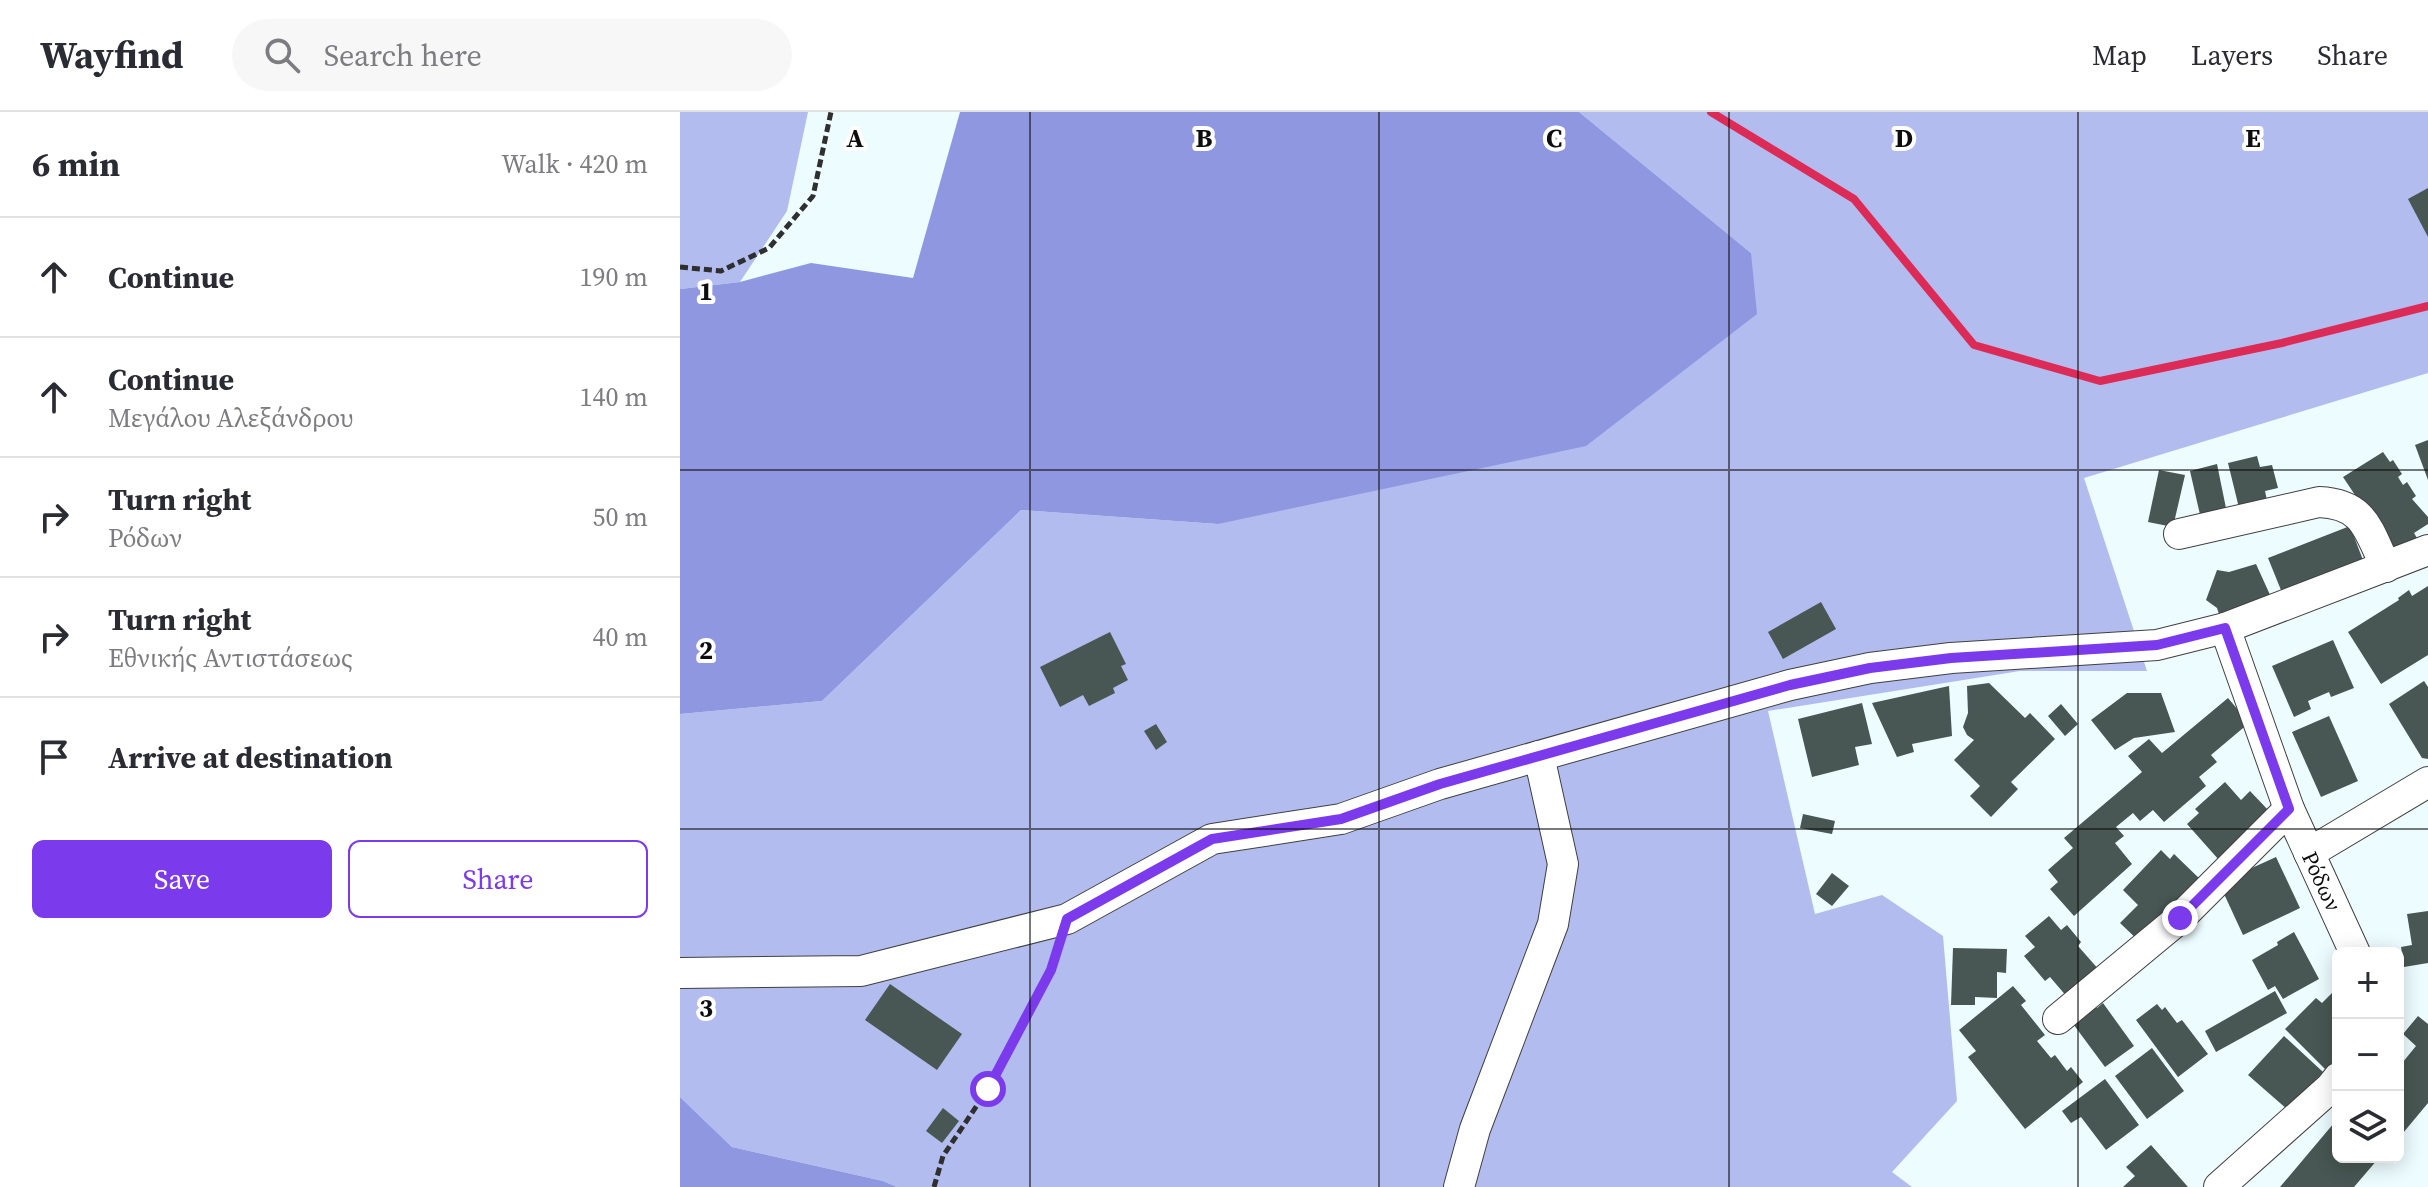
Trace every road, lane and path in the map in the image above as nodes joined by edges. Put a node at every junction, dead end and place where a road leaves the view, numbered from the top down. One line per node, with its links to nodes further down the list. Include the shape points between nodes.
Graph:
1 (831, 112): 2 (path, via 813,196 769,248 721,271)
2 (680, 267)
3 (2179, 534): 5 (street, via 2319,502 2339,503 2363,519)
4 (2428, 550): 5 (street)
5 (2386, 567): 6 (street)
6 (2225, 628): 7 (street, via 2157,645 1870,668 1790,685); 9 (street, Ρόδων)
7 (1539, 756): 11 (street, via 1341,819 1212,839); 17 (street, via 1563,864 1553,924 1475,1129)
8 (2428, 782): 10 (street)
9 (2289, 809): 10 (street, Ρόδων); 14 (street, via 2180,918)
10 (2309, 853): 12 (street, Ρόδων)
11 (1067, 919): 13 (street, via 861,971); 16 (path, via 1051,970 988,1089 943,1156)
12 (2352, 947)
13 (680, 973)
14 (2058, 1019)
15 (2332, 1083): 18 (street)
16 (934, 1187)
17 (1459, 1187)
18 (2219, 1187)

